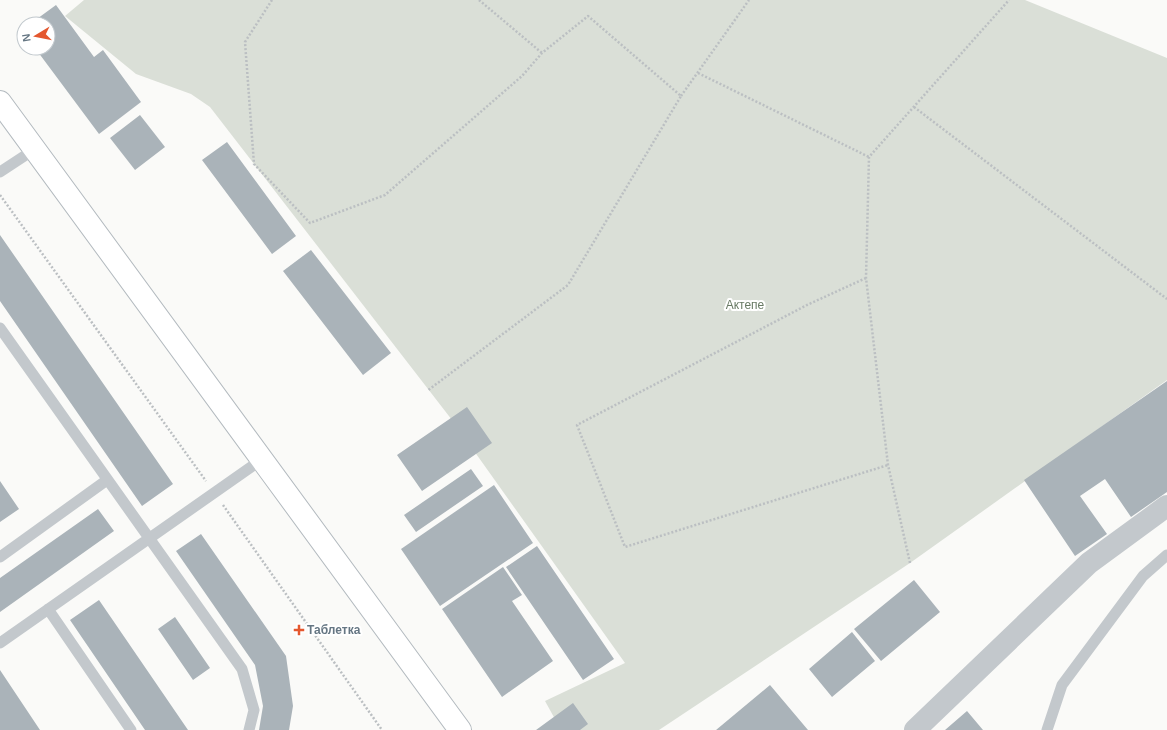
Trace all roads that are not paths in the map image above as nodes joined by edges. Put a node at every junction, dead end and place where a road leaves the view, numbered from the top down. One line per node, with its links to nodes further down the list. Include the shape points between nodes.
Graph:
1 (0, 102): 2 (street)
2 (35, 149): 3 (lane); 5 (street)
3 (0, 172)
4 (0, 328): 6 (lane)
5 (261, 460): 8 (lane); 15 (street)
6 (107, 480): 8 (lane); 10 (lane)
7 (1167, 506): 16 (street, via 1089,563)
8 (149, 539): 11 (lane); 14 (lane, via 242,669 254,710)
9 (1167, 555): 17 (lane, via 1143,576 1062,685)
10 (0, 557)
11 (48, 609): 12 (lane); 13 (lane)
12 (0, 643)
13 (131, 730)
14 (249, 730)
15 (460, 730)
16 (915, 730)
17 (1047, 730)

